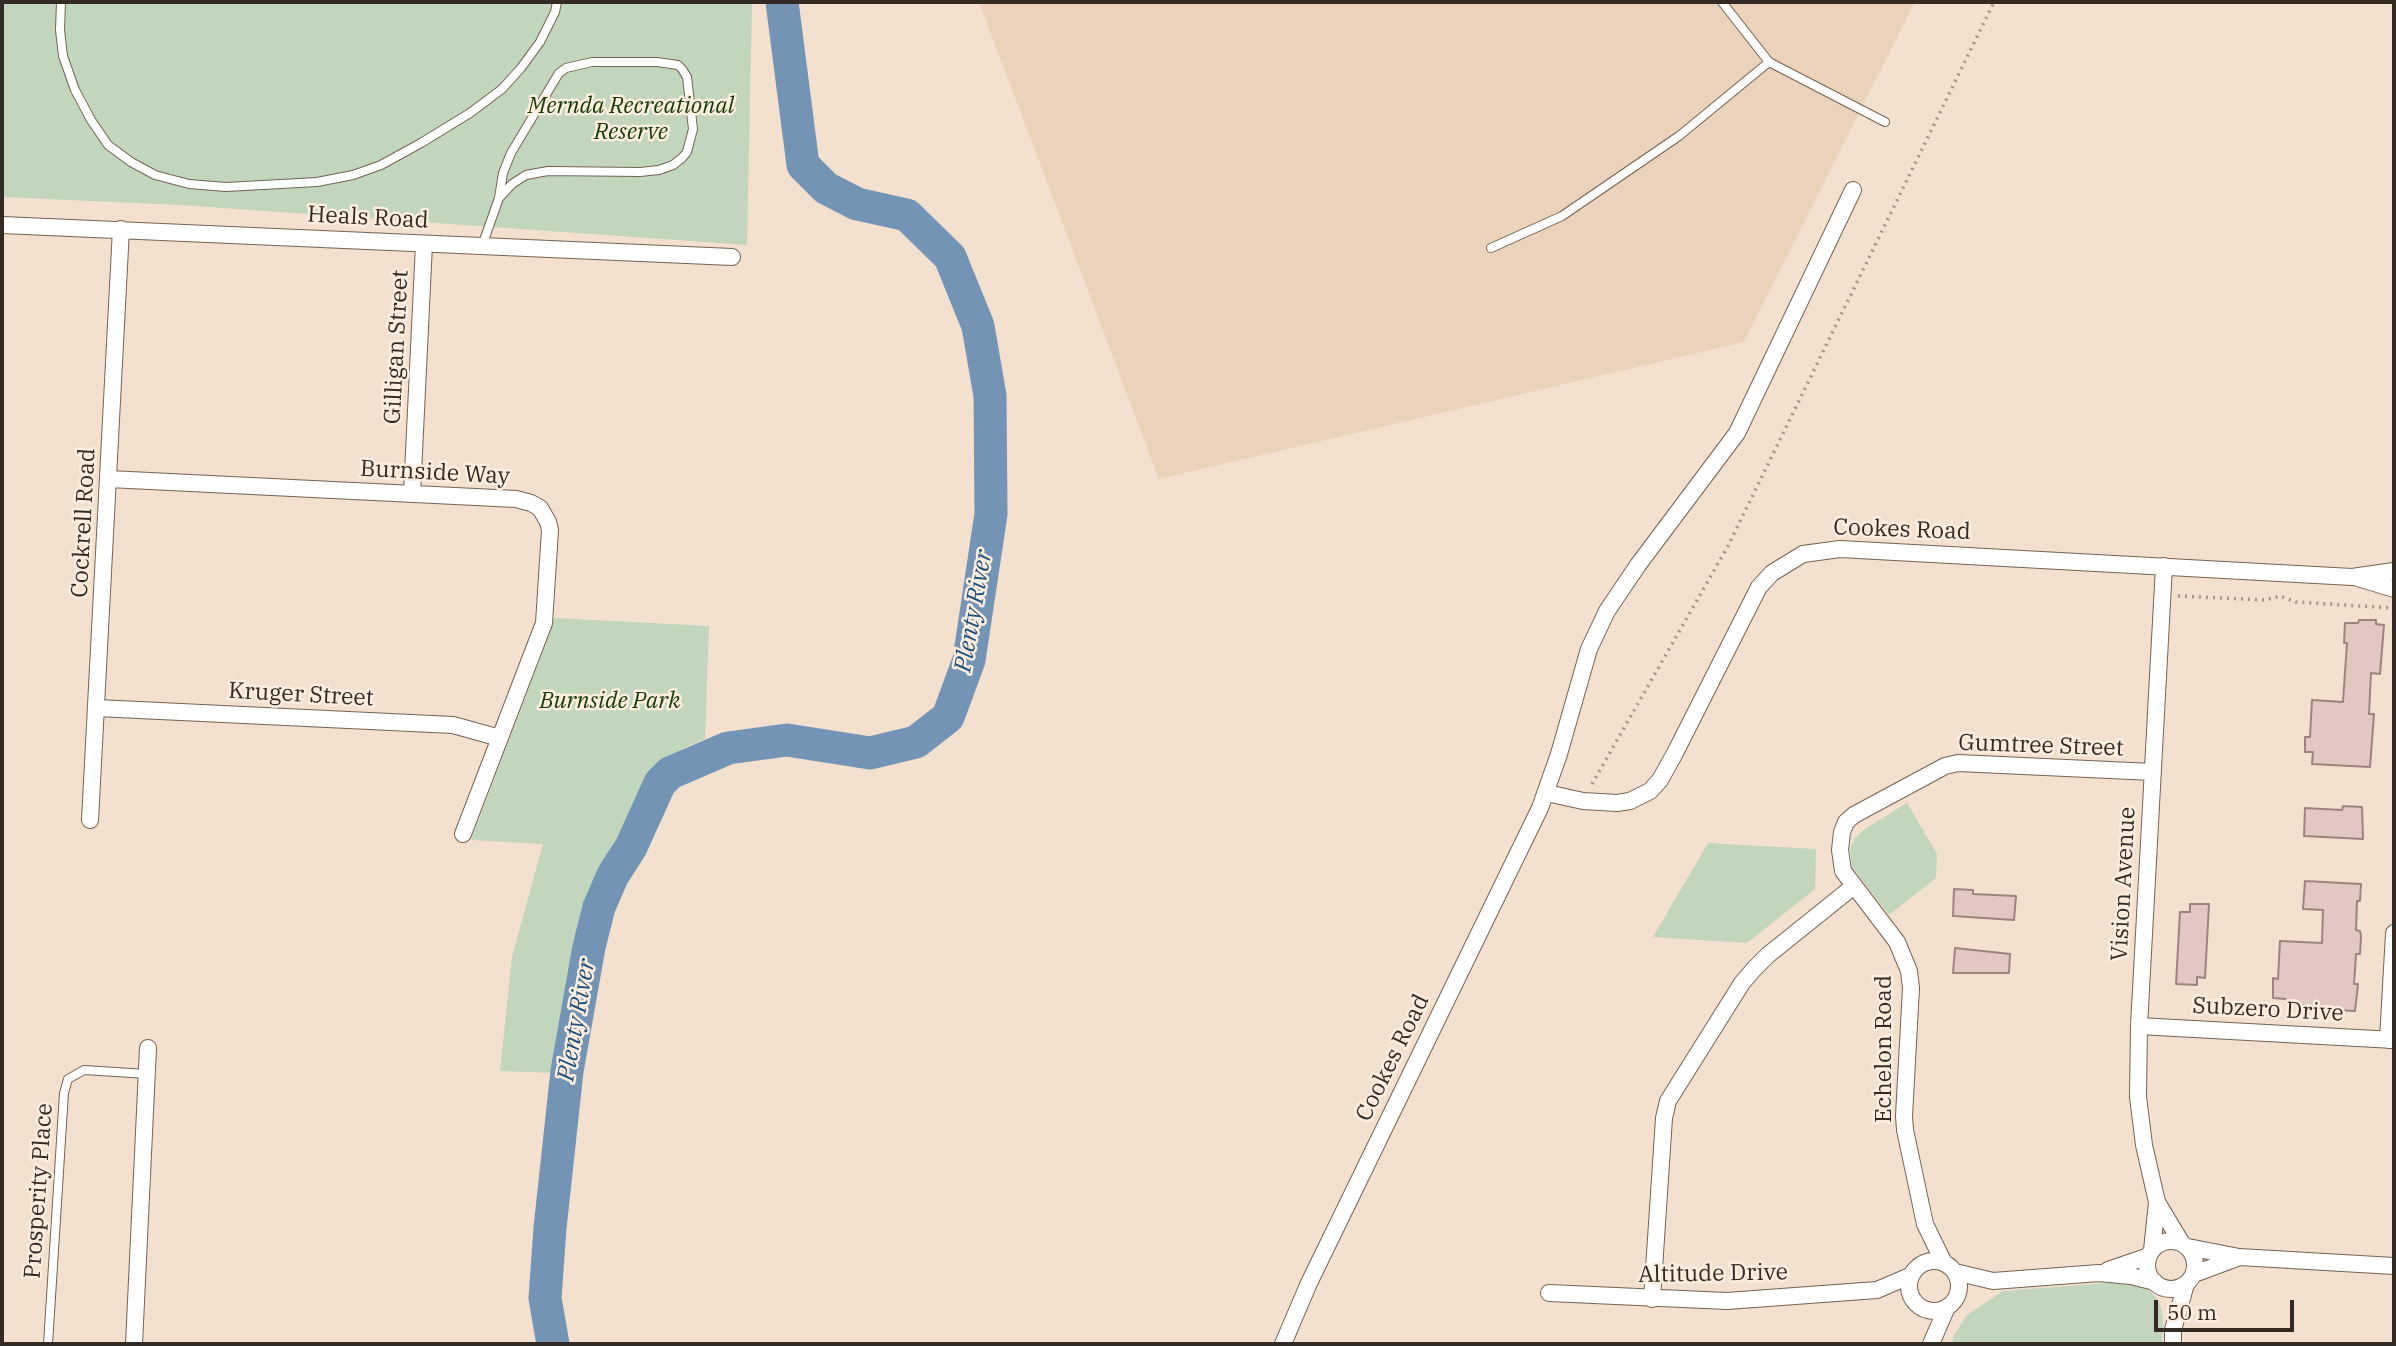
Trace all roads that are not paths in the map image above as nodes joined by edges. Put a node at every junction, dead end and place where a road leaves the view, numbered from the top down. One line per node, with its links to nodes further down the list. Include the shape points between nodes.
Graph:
1 (61, 2): 2 (lane, via 63,56 80,100 108,145 155,175 226,187 317,182 353,175 411,149 502,89 540,42)
2 (557, 2)
3 (1722, 2): 4 (lane)
4 (1769, 62): 5 (lane); 12 (lane, via 1679,136 1562,216)
5 (1885, 122)
6 (1853, 190): 23 (street, Cookes Road, via 1737,433 1607,611 1589,649)
7 (499, 198): 7 (lane, via 512,184 537,172 640,172 673,165 687,152 693,129 682,69 657,62 592,62 566,68 511,153); 11 (lane)
8 (2, 225): 9 (street, Heals Road)
9 (121, 229): 10 (street, Heals Road); 14 (street, Cockrell Road)
10 (424, 244): 11 (street, Heals Road); 15 (street, Gilligan Street)
11 (482, 246): 13 (street, Heals Road)
12 (1491, 248)
13 (732, 257)
14 (108, 479): 15 (street, Burnside Way); 20 (street, Cockrell Road)
15 (412, 494): 21 (street, Burnside Way, via 524,500 540,508 548,522 544,623)
16 (2164, 566): 18 (street, Cookes Road); 22 (street, Vision Avenue); 23 (street, Cookes Road, via 1840,549 1803,554 1759,587 1675,753 1650,791 1630,801 1583,802)
17 (2394, 571): 18 (street, Cookes Road)
18 (2352, 577): 19 (street, Cookes Road)
19 (2394, 589)
20 (97, 708): 21 (street, Kruger Street, via 453,725); 24 (street, Cockrell Road)
21 (500, 738): 25 (street, Burnside Way)
22 (2153, 772): 26 (street, Gumtree Street, via 1970,762 1945,766 1854,815 1846,822); 29 (street, Vision Avenue)
23 (1547, 793): 53 (street, Cookes Road)
24 (90, 820)
25 (463, 834)
26 (1840, 850): 27 (street, Echelon Road, via 1843,871)
27 (1854, 886): 34 (street, Echelon Road, via 1897,942 1909,971 1904,1116); 47 (street, via 1754,969 1668,1101)
28 (2394, 933): 30 (street)
29 (2139, 1026): 30 (street, Subzero Drive); 33 (street, Vision Avenue, via 2139,1119)
30 (2391, 1040)
31 (148, 1048): 32 (street)
32 (147, 1074): 51 (lane, Prosperity Place, via 84,1070 68,1079); 52 (street)
33 (2157, 1202): 35 (street, Vision Avenue); 36 (street, Vision Avenue)
34 (1924, 1224): 39 (street, Echelon Road); 40 (street, Echelon Road)
35 (2185, 1245): 36 (street, via 2165,1242); 37 (street); 42 (street, via 2195,1260)
36 (2150, 1253): 41 (street); 44 (street, via 2148,1271)
37 (2239, 1257): 38 (street); 42 (street)
38 (2394, 1266)
39 (1950, 1268): 40 (street, via 1931,1261); 43 (street); 48 (street, via 1959,1287)
40 (1915, 1271): 45 (street, Altitude Drive); 49 (street, via 1909,1287)
41 (2099, 1273): 43 (street); 44 (street)
42 (2190, 1279): 44 (street, via 2174,1289); 50 (street)
43 (1993, 1281): 48 (street)
44 (2158, 1285): 50 (street)
45 (1877, 1290): 47 (street, Altitude Drive, via 1727,1301); 49 (street, Altitude Drive)
46 (1549, 1293): 47 (street, Altitude Drive)
47 (1652, 1299)
48 (1952, 1301): 49 (street, via 1930,1310); 54 (street)
49 (1918, 1304): 54 (street)
50 (2173, 1337)
51 (48, 1344)
52 (134, 1344)
53 (1283, 1344)
54 (1930, 1344)

